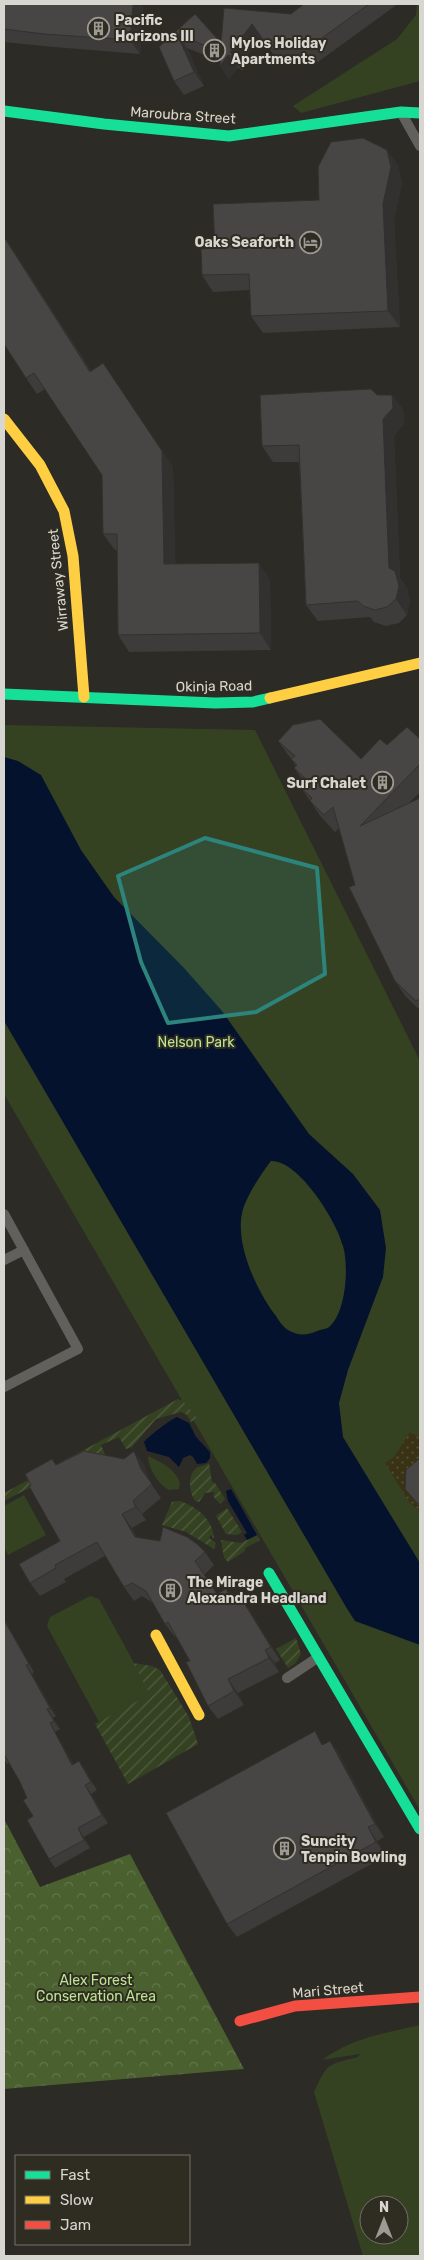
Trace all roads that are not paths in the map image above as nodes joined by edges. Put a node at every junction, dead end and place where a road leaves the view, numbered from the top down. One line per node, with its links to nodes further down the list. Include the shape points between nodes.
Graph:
1 (4, 111): 2 (street, Maroubra Street, via 229,136)
2 (401, 112): 3 (street, Maroubra Street); 4 (lane)
3 (420, 113)
4 (420, 146)
5 (4, 419): 8 (street, Wirraway Street, via 40,465 64,511 73,556)
6 (420, 663): 8 (street, Okinja Road, via 253,702)
7 (4, 694): 8 (street, Okinja Road)
8 (84, 697)
9 (4, 1214): 10 (lane)
10 (24, 1250): 11 (lane); 12 (lane, via 78,1349)
11 (4, 1260)
12 (4, 1387)
13 (268, 1573): 15 (street)
14 (156, 1635): 17 (street)
15 (318, 1658): 16 (lane); 18 (street)
16 (288, 1678)
17 (199, 1715)
18 (420, 1829)
19 (420, 1997): 20 (street, Mari Street, via 295,2006)
20 (240, 2021)

